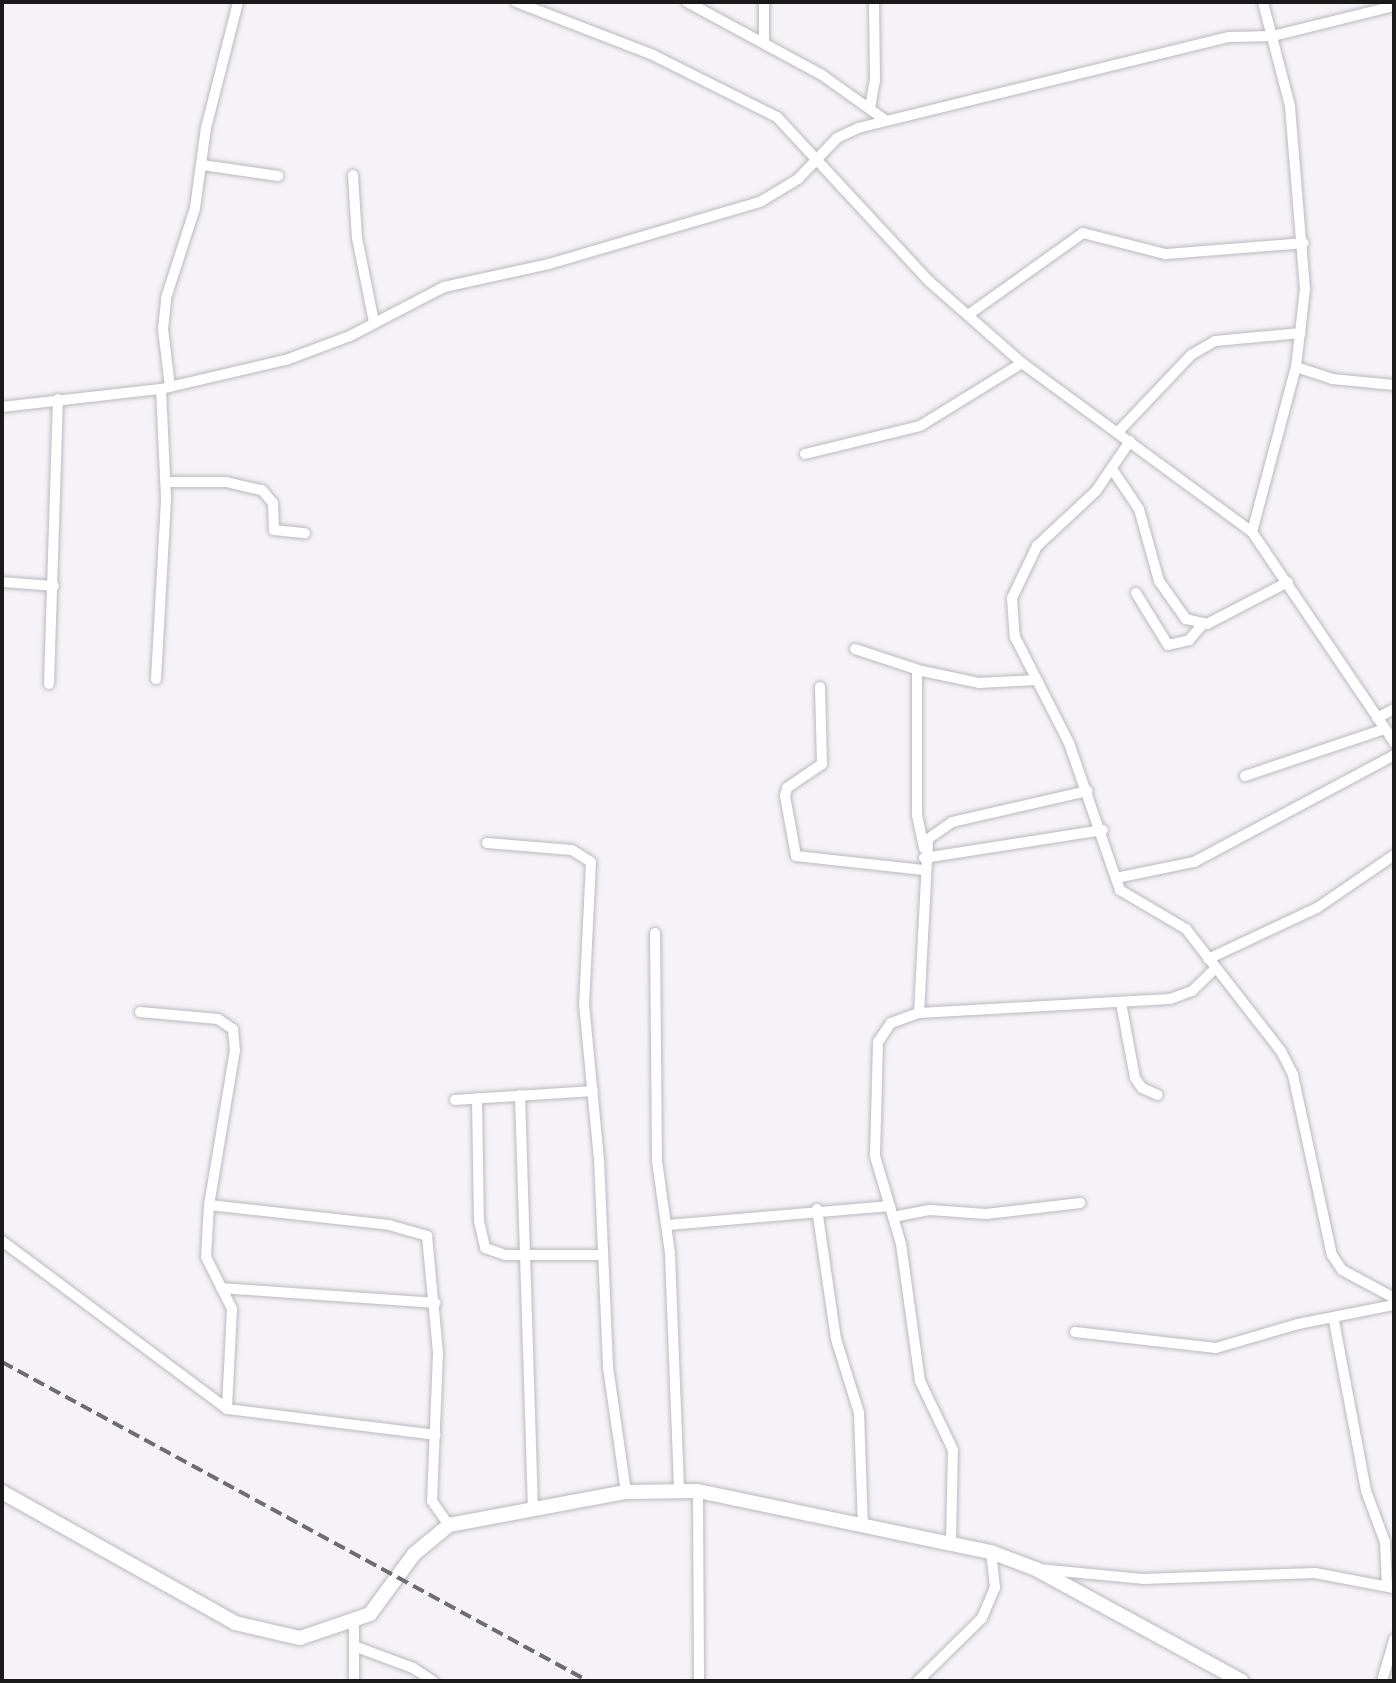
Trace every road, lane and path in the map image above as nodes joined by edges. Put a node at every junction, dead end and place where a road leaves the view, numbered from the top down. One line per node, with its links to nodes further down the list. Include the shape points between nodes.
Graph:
1 (238, 2): 13 (street)
2 (516, 2): 12 (street, via 760,105)
3 (687, 2): 9 (street)
4 (764, 2): 9 (street)
5 (874, 2): 10 (street)
6 (1263, 2): 8 (street)
7 (1394, 6): 8 (street)
8 (1273, 36): 11 (street, via 1229,37); 16 (street, via 1290,106)
9 (764, 41): 10 (street)
10 (870, 108): 11 (street)
11 (885, 120): 12 (street, via 837,138)
12 (818, 158): 17 (street, via 917,268); 18 (street, via 798,179 760,202 549,264 444,287)
13 (202, 165): 15 (street); 23 (street, via 195,208 163,313)
14 (353, 175): 18 (street, via 357,238)
15 (278, 176)
16 (1304, 243): 17 (street, via 1165,254 1083,233); 19 (street)
17 (968, 315): 20 (street)
18 (374, 322): 23 (street, via 286,360)
19 (1301, 333): 21 (street); 26 (street, via 1215,341 1191,355)
20 (1022, 363): 26 (street); 28 (street, via 920,426)
21 (1296, 367): 22 (street, via 1332,379); 31 (street)
22 (1394, 385)
23 (166, 388): 24 (street); 30 (street)
24 (58, 399): 25 (street); 35 (street)
25 (2, 407)
26 (1118, 432): 27 (street)
27 (1130, 441): 29 (street); 31 (street)
28 (805, 454)
29 (1112, 469): 37 (street, via 1139,509 1159,581 1179,613); 41 (street, via 1096,491 1047,533 1016,585 1011,623)
30 (166, 482): 32 (street, via 226,482 262,490 273,503 274,530); 40 (street)
31 (1252, 532): 34 (street)
32 (305, 533)
33 (2, 582): 35 (street)
34 (1288, 582): 37 (street); 45 (street)
35 (54, 586): 42 (street)
36 (1136, 593): 37 (street, via 1168,645 1189,640)
37 (1201, 626)
38 (855, 649): 39 (street)
39 (917, 670): 41 (street, via 992,684); 54 (street, via 917,815)
40 (156, 679)
41 (1037, 680): 50 (street)
42 (49, 684)
43 (820, 687): 54 (street, via 822,764 787,788 785,796 796,856)
44 (1394, 709): 45 (street)
45 (1377, 718): 46 (street)
46 (1385, 729): 47 (street); 49 (street)
47 (1394, 742)
48 (1394, 755): 55 (street, via 1194,862)
49 (1245, 776)
50 (1087, 791): 51 (street); 54 (street, via 952,822 928,839)
51 (1103, 830): 54 (street); 55 (street)
52 (487, 843): 62 (street, via 572,850 591,862 583,979)
53 (1394, 855): 57 (street, via 1317,908)
54 (924, 859): 61 (street)
55 (1116, 878): 57 (street, via 1127,897 1186,929)
56 (655, 933): 72 (street, via 657,1161)
57 (1208, 959): 58 (street)
58 (1215, 969): 59 (street, via 1180,996); 77 (street, via 1288,1063 1332,1255 1342,1270)
59 (1121, 1003): 61 (street); 64 (street, via 1135,1078)
60 (140, 1012): 68 (street, via 218,1019 233,1029 235,1050)
61 (919, 1013): 69 (street, via 891,1023 877,1053 874,1146)
62 (593, 1091): 63 (street); 74 (street)
63 (520, 1095): 65 (street); 75 (street)
64 (1158, 1095)
65 (477, 1098): 66 (street); 75 (street, via 481,1242 493,1253)
66 (455, 1100)
67 (1080, 1203): 71 (street, via 986,1214 930,1210)
68 (209, 1205): 76 (street, via 206,1257); 78 (street, via 422,1230 430,1246)
69 (890, 1206): 70 (street); 71 (street)
70 (817, 1209): 72 (street); 90 (street, via 836,1339 859,1413)
71 (893, 1217): 91 (street, via 920,1381 953,1450)
72 (668, 1225): 84 (street)
73 (2, 1241): 82 (street)
74 (602, 1255): 75 (street); 87 (street, via 608,1367)
75 (524, 1256): 88 (street)
76 (221, 1288): 78 (street); 82 (street, via 232,1309)
77 (1394, 1298)
78 (435, 1303): 83 (street)
79 (1394, 1305): 80 (street)
80 (1334, 1321): 81 (street, via 1298,1324 1216,1348); 94 (street, via 1366,1491 1385,1542)
81 (1075, 1332)
82 (227, 1409): 83 (street)
83 (435, 1435): 89 (street, via 432,1501)
84 (679, 1489): 85 (main road); 87 (main road)
85 (698, 1491): 90 (main road); 100 (street)
86 (2, 1492): 95 (main road, via 235,1623 300,1638)
87 (626, 1492): 88 (main road)
88 (533, 1506): 89 (main road)
89 (449, 1525): 95 (main road, via 414,1554 370,1614)
90 (863, 1527): 91 (main road)
91 (951, 1542): 92 (main road)
92 (991, 1552): 93 (main road); 101 (street, via 995,1588 982,1618)
93 (1036, 1569): 94 (street, via 1143,1579 1315,1573); 102 (main road)
94 (1390, 1587)
95 (354, 1623): 97 (street)
96 (1394, 1640): 103 (street)
97 (354, 1646): 98 (street); 99 (street)
98 (354, 1681)
99 (433, 1681)
100 (699, 1681)
101 (918, 1681)
102 (1241, 1681)
103 (1382, 1681)

